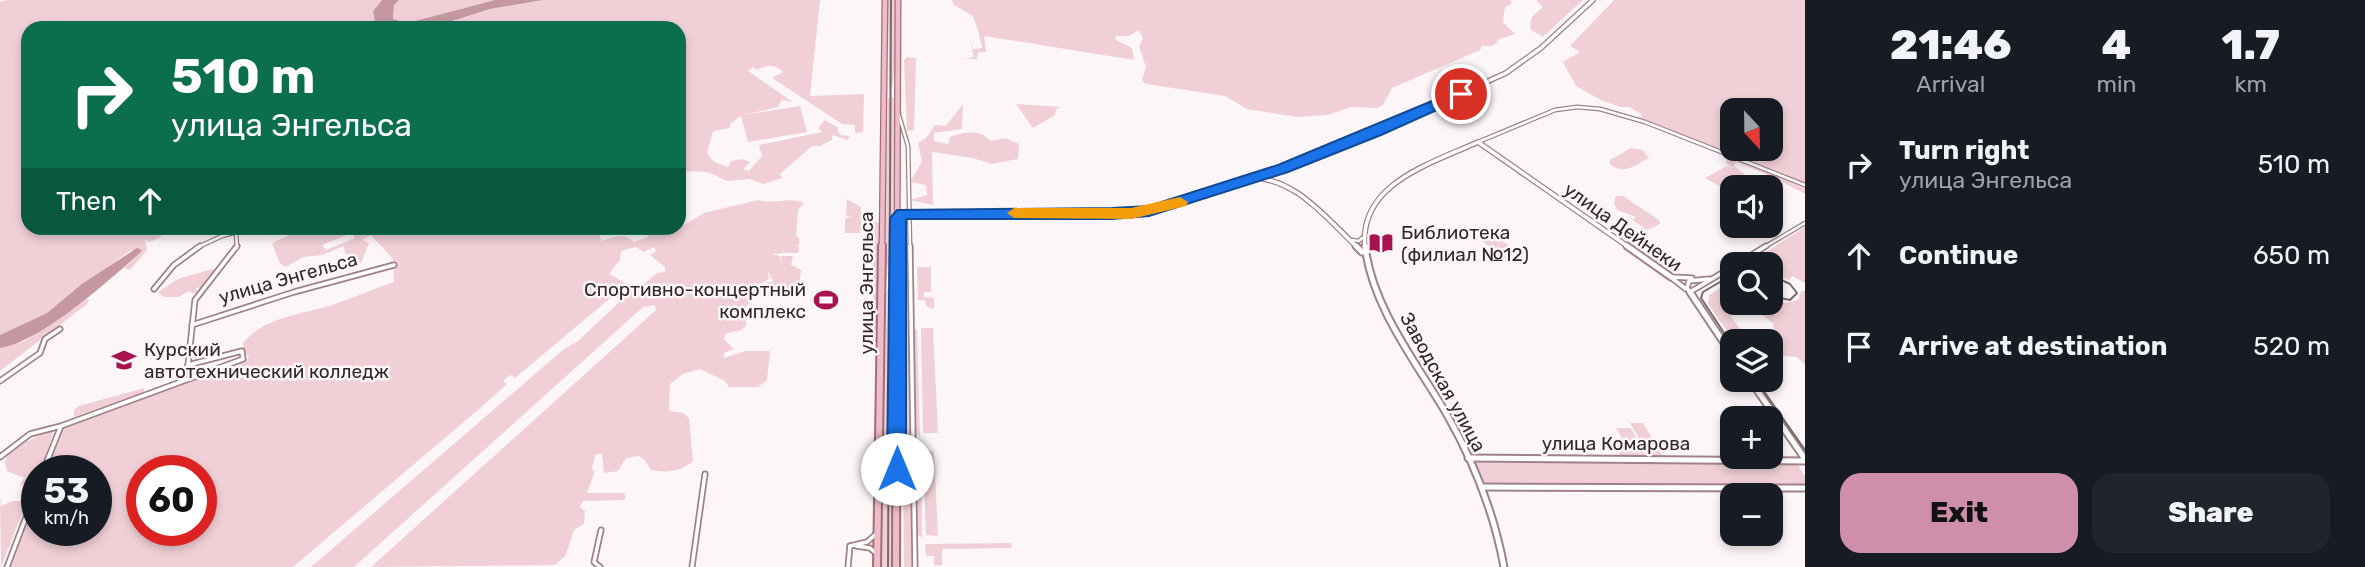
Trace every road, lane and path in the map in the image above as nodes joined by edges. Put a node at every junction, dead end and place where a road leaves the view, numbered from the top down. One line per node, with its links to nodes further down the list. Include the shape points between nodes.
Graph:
1 (885, 0): 4 (main road, улица Энгельса)
2 (898, 0): 5 (main road, улица Энгельса)
3 (1593, 0): 10 (street, улица Энгельса, via 1506,73 1377,132)
4 (885, 85): 5 (main road, via 891,92); 6 (main road, улица Энгельса)
5 (898, 85): 7 (main road, улица Энгельса)
6 (884, 103): 7 (main road, via 894,95); 26 (main road, улица Энгельса)
7 (898, 103): 8 (main road, улица Энгельса)
8 (898, 112): 12 (street, via 908,146); 13 (main road, улица Энгельса)
9 (1478, 142): 11 (street, Заводская улица, via 1555,110 1600,109 1646,122); 17 (street, Заводская улица, via 1382,193 1365,217); 23 (street, улица Дейнеки)
10 (1254, 177): 12 (street, улица Энгельса, via 1163,208 1131,213); 18 (street, via 1294,189)
11 (1805, 186)
12 (909, 212): 13 (street, улица Энгельса); 56 (street)
13 (897, 218): 27 (main road, улица Энгельса)
14 (1805, 223): 19 (street)
15 (224, 235): 28 (street, via 186,254)
16 (236, 235): 30 (street, улица Энгельса, via 237,248 195,300)
17 (1363, 238): 18 (street); 20 (street, Заводская улица)
18 (1351, 240): 20 (street, Заводская улица)
19 (1757, 252)
20 (1364, 253): 40 (street, Заводская улица, via 1385,309)
21 (394, 265): 30 (street, улица Энгельса)
22 (1720, 274): 25 (street)
23 (1670, 276): 24 (street); 29 (street, улица Дейнеки)
24 (1698, 279): 25 (street); 29 (street, via 1687,284)
25 (1711, 279): 29 (street)
26 (882, 284): 27 (main road); 46 (main road, улица Энгельса)
27 (897, 284): 55 (main road, улица Энгельса)
28 (154, 289)
29 (1690, 292): 32 (street, улица Дейнеки)
30 (192, 325): 33 (street, улица Энгельса)
31 (60, 329): 35 (street, via 45,339 40,353)
32 (1720, 337)
33 (188, 365): 34 (street, улица Энгельса); 34 (street, via 242,351 243,359)
34 (182, 380): 37 (street)
35 (0, 381)
36 (1758, 392): 41 (street)
37 (61, 426): 38 (street); 39 (street, via 30,434)
38 (49, 455)
39 (0, 457)
40 (1468, 458): 41 (street, улица Комарова); 43 (street, Заводская улица)
41 (1805, 460)
42 (705, 474): 52 (street)
43 (1480, 488): 44 (street); 57 (street, Заводская улица)
44 (1805, 488)
45 (601, 530): 51 (street, via 594,562)
46 (878, 531): 48 (street, via 867,542); 49 (main road, улица Энгельса)
47 (21, 532): 50 (street)
48 (850, 545): 49 (street, via 864,546); 53 (street)
49 (878, 555): 54 (main road, улица Энгельса)
50 (8, 567)
51 (600, 567)
52 (692, 567)
53 (848, 567)
54 (877, 567)
55 (896, 567)
56 (915, 567)
57 (1504, 567)

